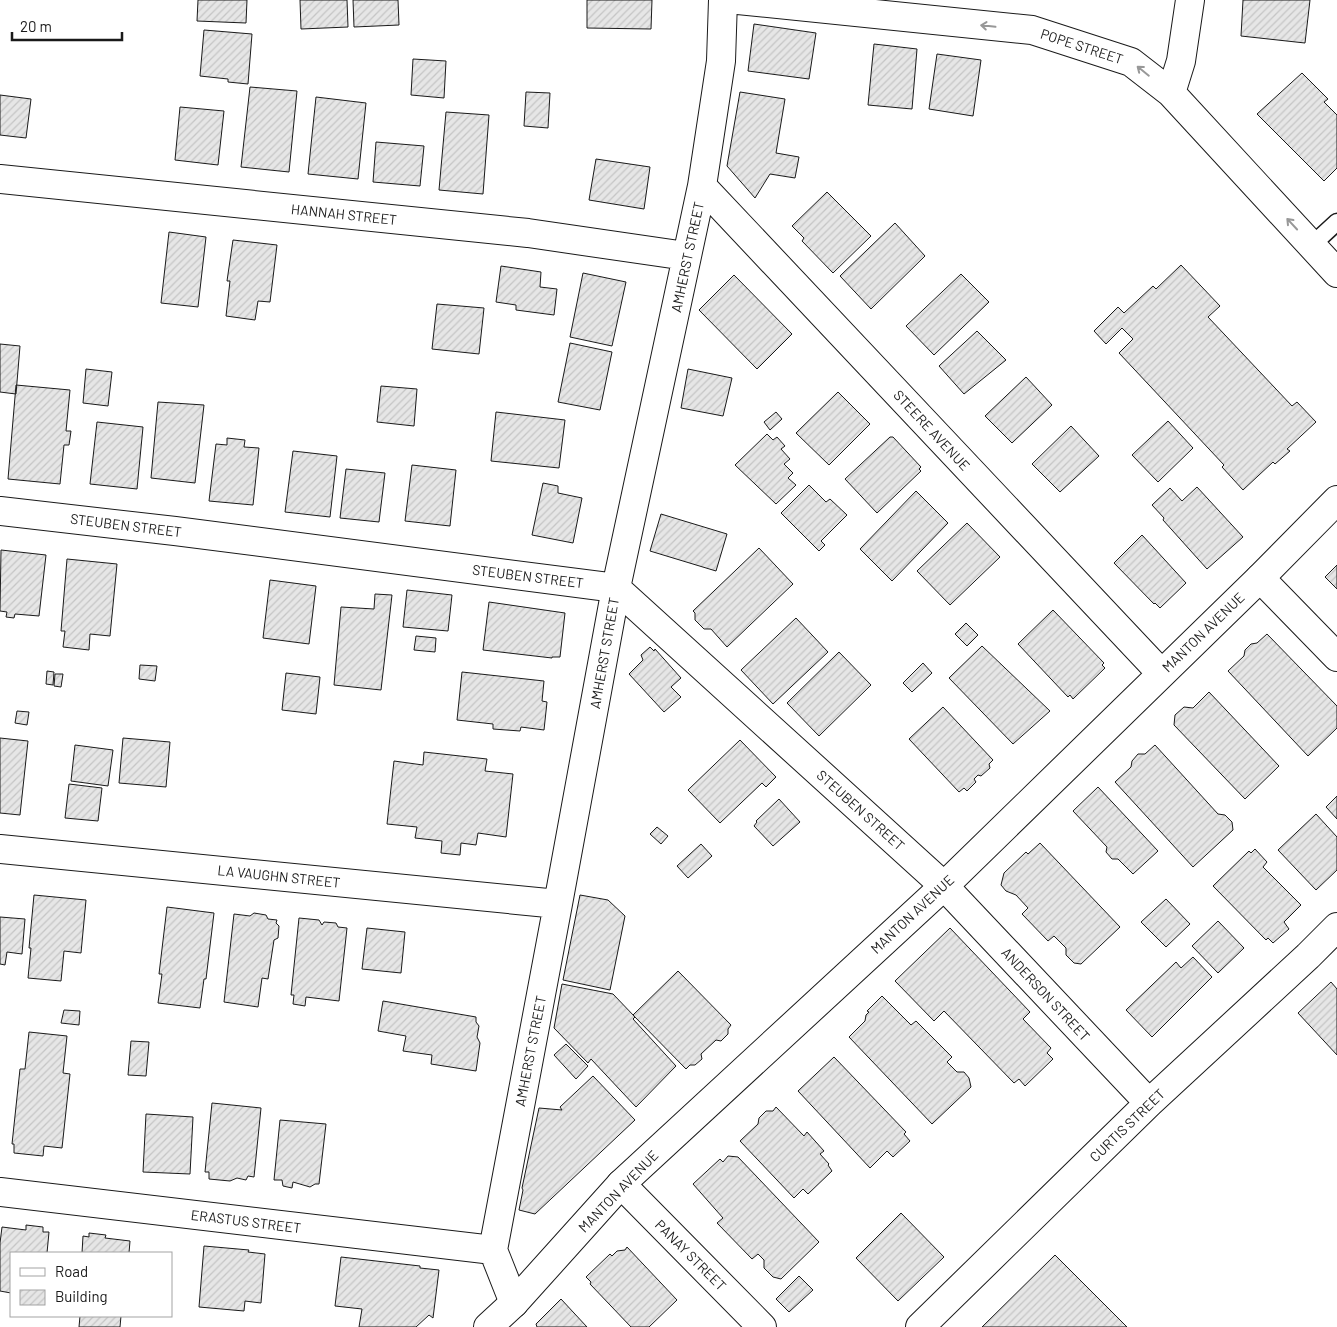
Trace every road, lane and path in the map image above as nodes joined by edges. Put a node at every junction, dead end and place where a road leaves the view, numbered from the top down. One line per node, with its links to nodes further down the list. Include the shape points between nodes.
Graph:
1 (723, 0): 6 (street, AMHERST STREET, via 721,62)
2 (738, 0): 4 (street, POPE STREET, one-way to 2, via 1132,62 1032,30)
3 (1190, 0): 4 (street, via 1181,61)
4 (1171, 93): 8 (street, POPE STREET, one-way to 4)
5 (0, 179): 9 (street, HANNAH STREET, via 528,233)
6 (702, 186): 9 (street, AMHERST STREET); 16 (street, STEERE AVENUE)
7 (1337, 222): 8 (lane)
8 (1312, 245): 10 (street, POPE STREET)
9 (686, 256): 14 (street, AMHERST STREET)
10 (1337, 273)
11 (1337, 500): 13 (street, MANTON AVENUE)
12 (0, 511): 14 (street, STEUBEN STREET)
13 (1260, 578): 15 (street); 16 (street, MANTON AVENUE)
14 (616, 588): 18 (street, STEUBEN STREET); 19 (street, AMHERST STREET)
15 (1337, 657)
16 (1161, 673): 18 (street, MANTON AVENUE)
17 (0, 849): 19 (street, LA VAUGHN STREET)
18 (944, 886): 21 (street, ANDERSON STREET); 22 (street, MANTON AVENUE)
19 (558, 904): 24 (street, AMHERST STREET)
20 (1337, 927): 21 (street, CURTIS STREET)
21 (1149, 1103): 28 (street, CURTIS STREET)
22 (621, 1184): 25 (street, MANTON AVENUE); 27 (street, PANAY STREET)
23 (0, 1192): 24 (street, ERASTUS STREET)
24 (493, 1250): 25 (street)
25 (514, 1303): 26 (street, MANTON AVENUE)
26 (488, 1327)
27 (762, 1327)
28 (920, 1327)

